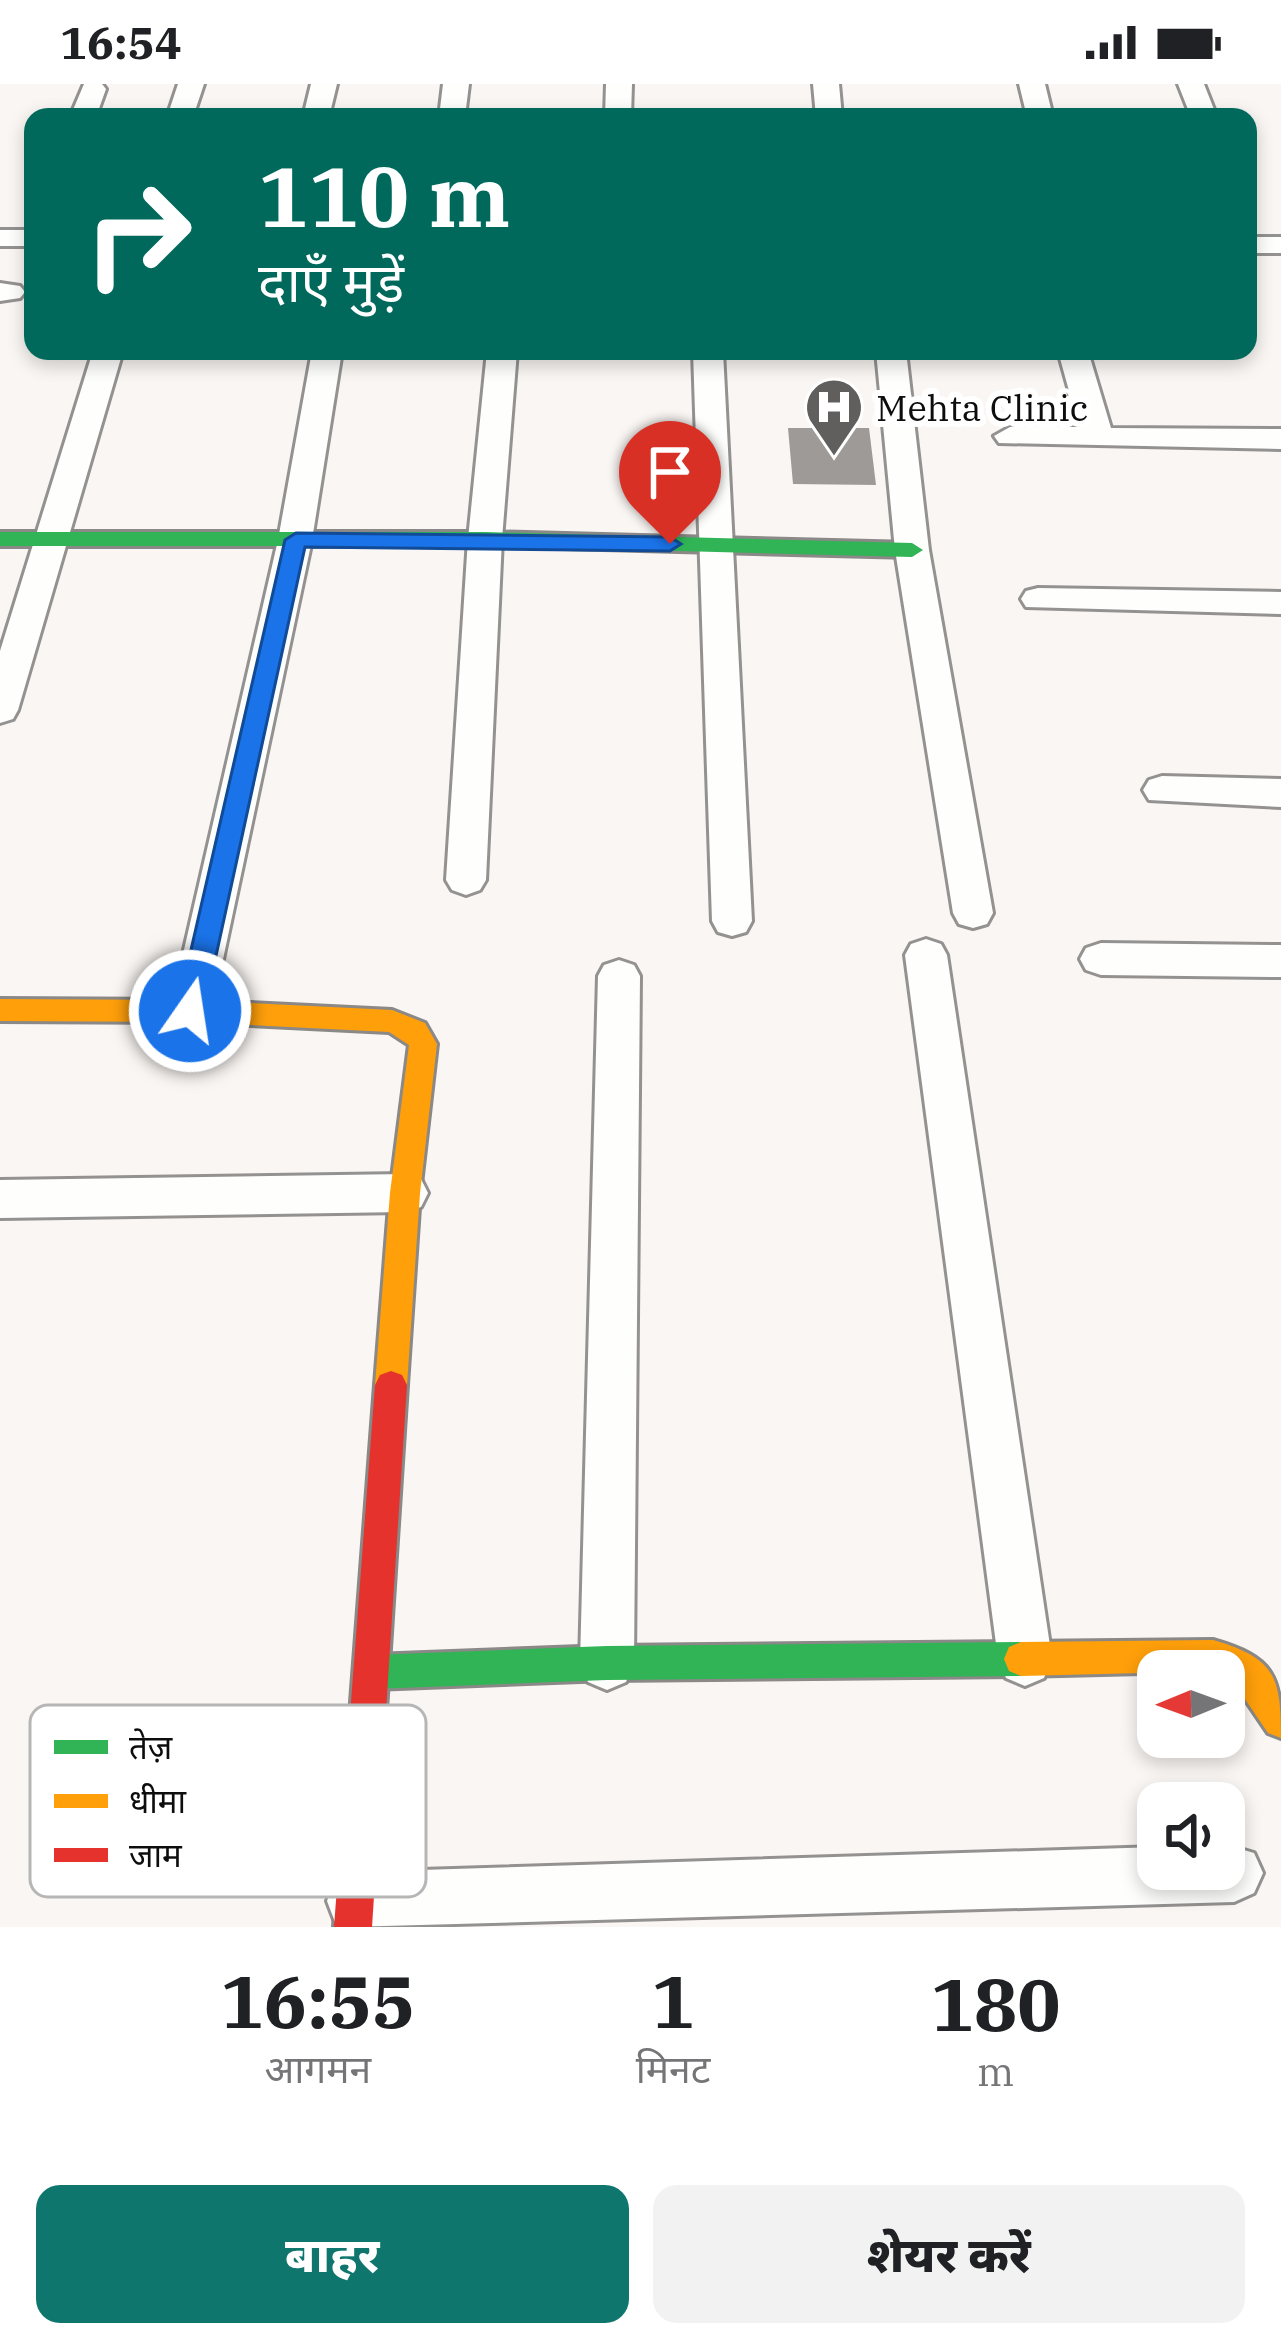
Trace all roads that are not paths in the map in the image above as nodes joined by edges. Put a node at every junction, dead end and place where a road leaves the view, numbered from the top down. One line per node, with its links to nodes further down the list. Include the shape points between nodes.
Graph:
1 (93, 88): 2 (street)
2 (86, 108)
3 (105, 360): 15 (street)
4 (325, 360): 14 (street)
5 (501, 360): 13 (street)
6 (708, 360): 16 (street)
7 (891, 360): 17 (street)
8 (1076, 360): 10 (street)
9 (1010, 436): 10 (street)
10 (1098, 436): 11 (street)
11 (1281, 439)
12 (0, 539): 15 (street)
13 (485, 539): 14 (street); 16 (street); 23 (street)
14 (296, 540): 15 (street); 31 (street)
15 (51, 541): 20 (street)
16 (716, 545): 17 (street); 25 (street)
17 (912, 550): 24 (street)
18 (1039, 599): 19 (street)
19 (1281, 603)
20 (0, 710)
21 (1162, 790): 22 (street)
22 (1281, 793)
23 (466, 880)
24 (973, 913)
25 (732, 921)
26 (926, 955): 34 (street)
27 (1101, 959): 28 (street)
28 (1281, 961)
29 (620, 976): 35 (street)
30 (0, 1010): 31 (street)
31 (190, 1011): 32 (street, via 392,1021 415,1031 422,1044)
32 (406, 1193): 33 (street); 36 (street)
33 (0, 1198)
34 (1025, 1659): 35 (street); 38 (street, via 1229,1660 1254,1677)
35 (607, 1663): 36 (street)
36 (373, 1672): 37 (street)
37 (371, 1705)
38 (1281, 1720)
39 (1137, 1878): 40 (street)
40 (355, 1914)

